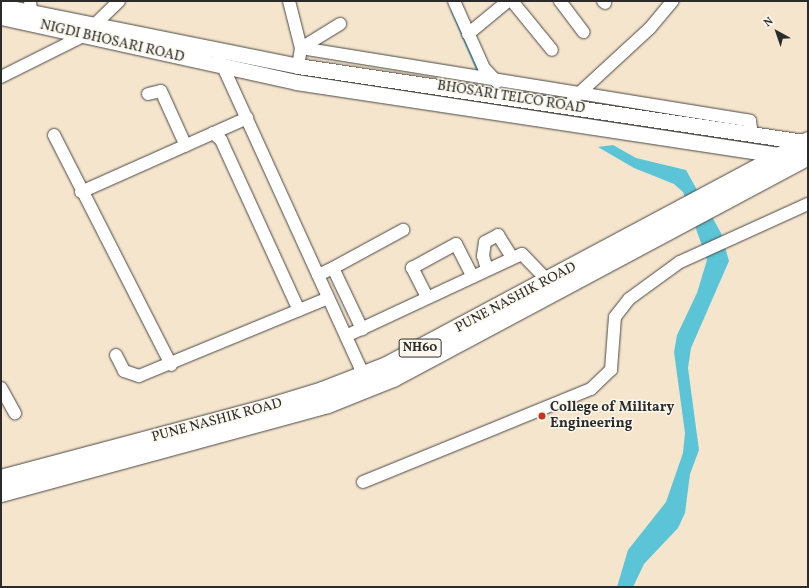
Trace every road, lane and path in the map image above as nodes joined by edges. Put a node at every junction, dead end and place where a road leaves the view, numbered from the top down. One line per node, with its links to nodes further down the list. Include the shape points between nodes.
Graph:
1 (119, 1): 12 (street)
2 (289, 1): 16 (street)
3 (454, 1): 14 (street)
4 (508, 1): 14 (street)
5 (512, 1): 17 (street)
6 (560, 1): 13 (street)
7 (674, 1): 25 (street, via 650,28)
8 (1, 6): 9 (main road, NIGDI BHOSARI ROAD)
9 (31, 6): 12 (main road, NIGDI BHOSARI ROAD)
10 (1, 17): 15 (main road, NIGDI BHOSARI ROAD)
11 (340, 24): 16 (street)
12 (94, 25): 15 (street); 18 (main road, NIGDI BHOSARI ROAD)
13 (583, 32)
14 (468, 34): 22 (street, via 484,68)
15 (83, 36): 19 (main road, NIGDI BHOSARI ROAD); 21 (street)
16 (301, 48): 20 (street); 22 (street)
17 (552, 50)
18 (217, 52): 19 (street); 20 (main road, BHOSARI TELCO ROAD)
19 (222, 66): 26 (street); 31 (main road, BHOSARI TELCO ROAD, via 296,82)
20 (298, 66): 24 (main road, BHOSARI TELCO ROAD)
21 (1, 77)
22 (496, 81): 24 (street); 25 (street)
23 (148, 94): 29 (street, via 161,92)
24 (511, 98): 25 (main road, BHOSARI TELCO ROAD)
25 (573, 101): 30 (main road, BHOSARI TELCO ROAD)
26 (247, 118): 27 (street); 38 (street)
27 (213, 133): 29 (street); 43 (street, via 221,140)
28 (54, 135): 32 (street)
29 (186, 146): 32 (street)
30 (807, 146): 31 (highway, PUNE NASHIK ROAD / NH60); 48 (highway, PUNE NASHIK ROAD / NH60, via 487,329)
31 (781, 155): 40 (highway, PUNE NASHIK ROAD / NH60)
32 (81, 192): 47 (street)
33 (808, 204): 52 (street, via 680,262 629,300 615,317 611,370 591,389)
34 (403, 230): 36 (street)
35 (512, 257): 37 (street); 37 (street, via 498,235 485,242 483,256); 40 (street, via 522,254 528,257)
36 (333, 268): 38 (street); 44 (street)
37 (488, 269): 39 (street)
38 (318, 275): 42 (street)
39 (473, 277): 41 (street); 41 (street, via 456,244 412,268)
40 (548, 281): 48 (highway, PUNE NASHIK ROAD / NH60)
41 (427, 297): 44 (street)
42 (328, 298): 43 (street); 45 (street)
43 (299, 310): 47 (street)
44 (362, 329): 45 (street)
45 (346, 336): 48 (street)
46 (116, 354): 47 (street, via 121,367 131,375 139,376)
47 (171, 365)
48 (366, 381): 51 (highway, PUNE NASHIK ROAD / NH60); 53 (highway, PUNE NASHIK ROAD / NH60, via 271,421)
49 (1, 388): 50 (street)
50 (15, 413)
51 (1, 479)
52 (363, 482)
53 (1, 493)

